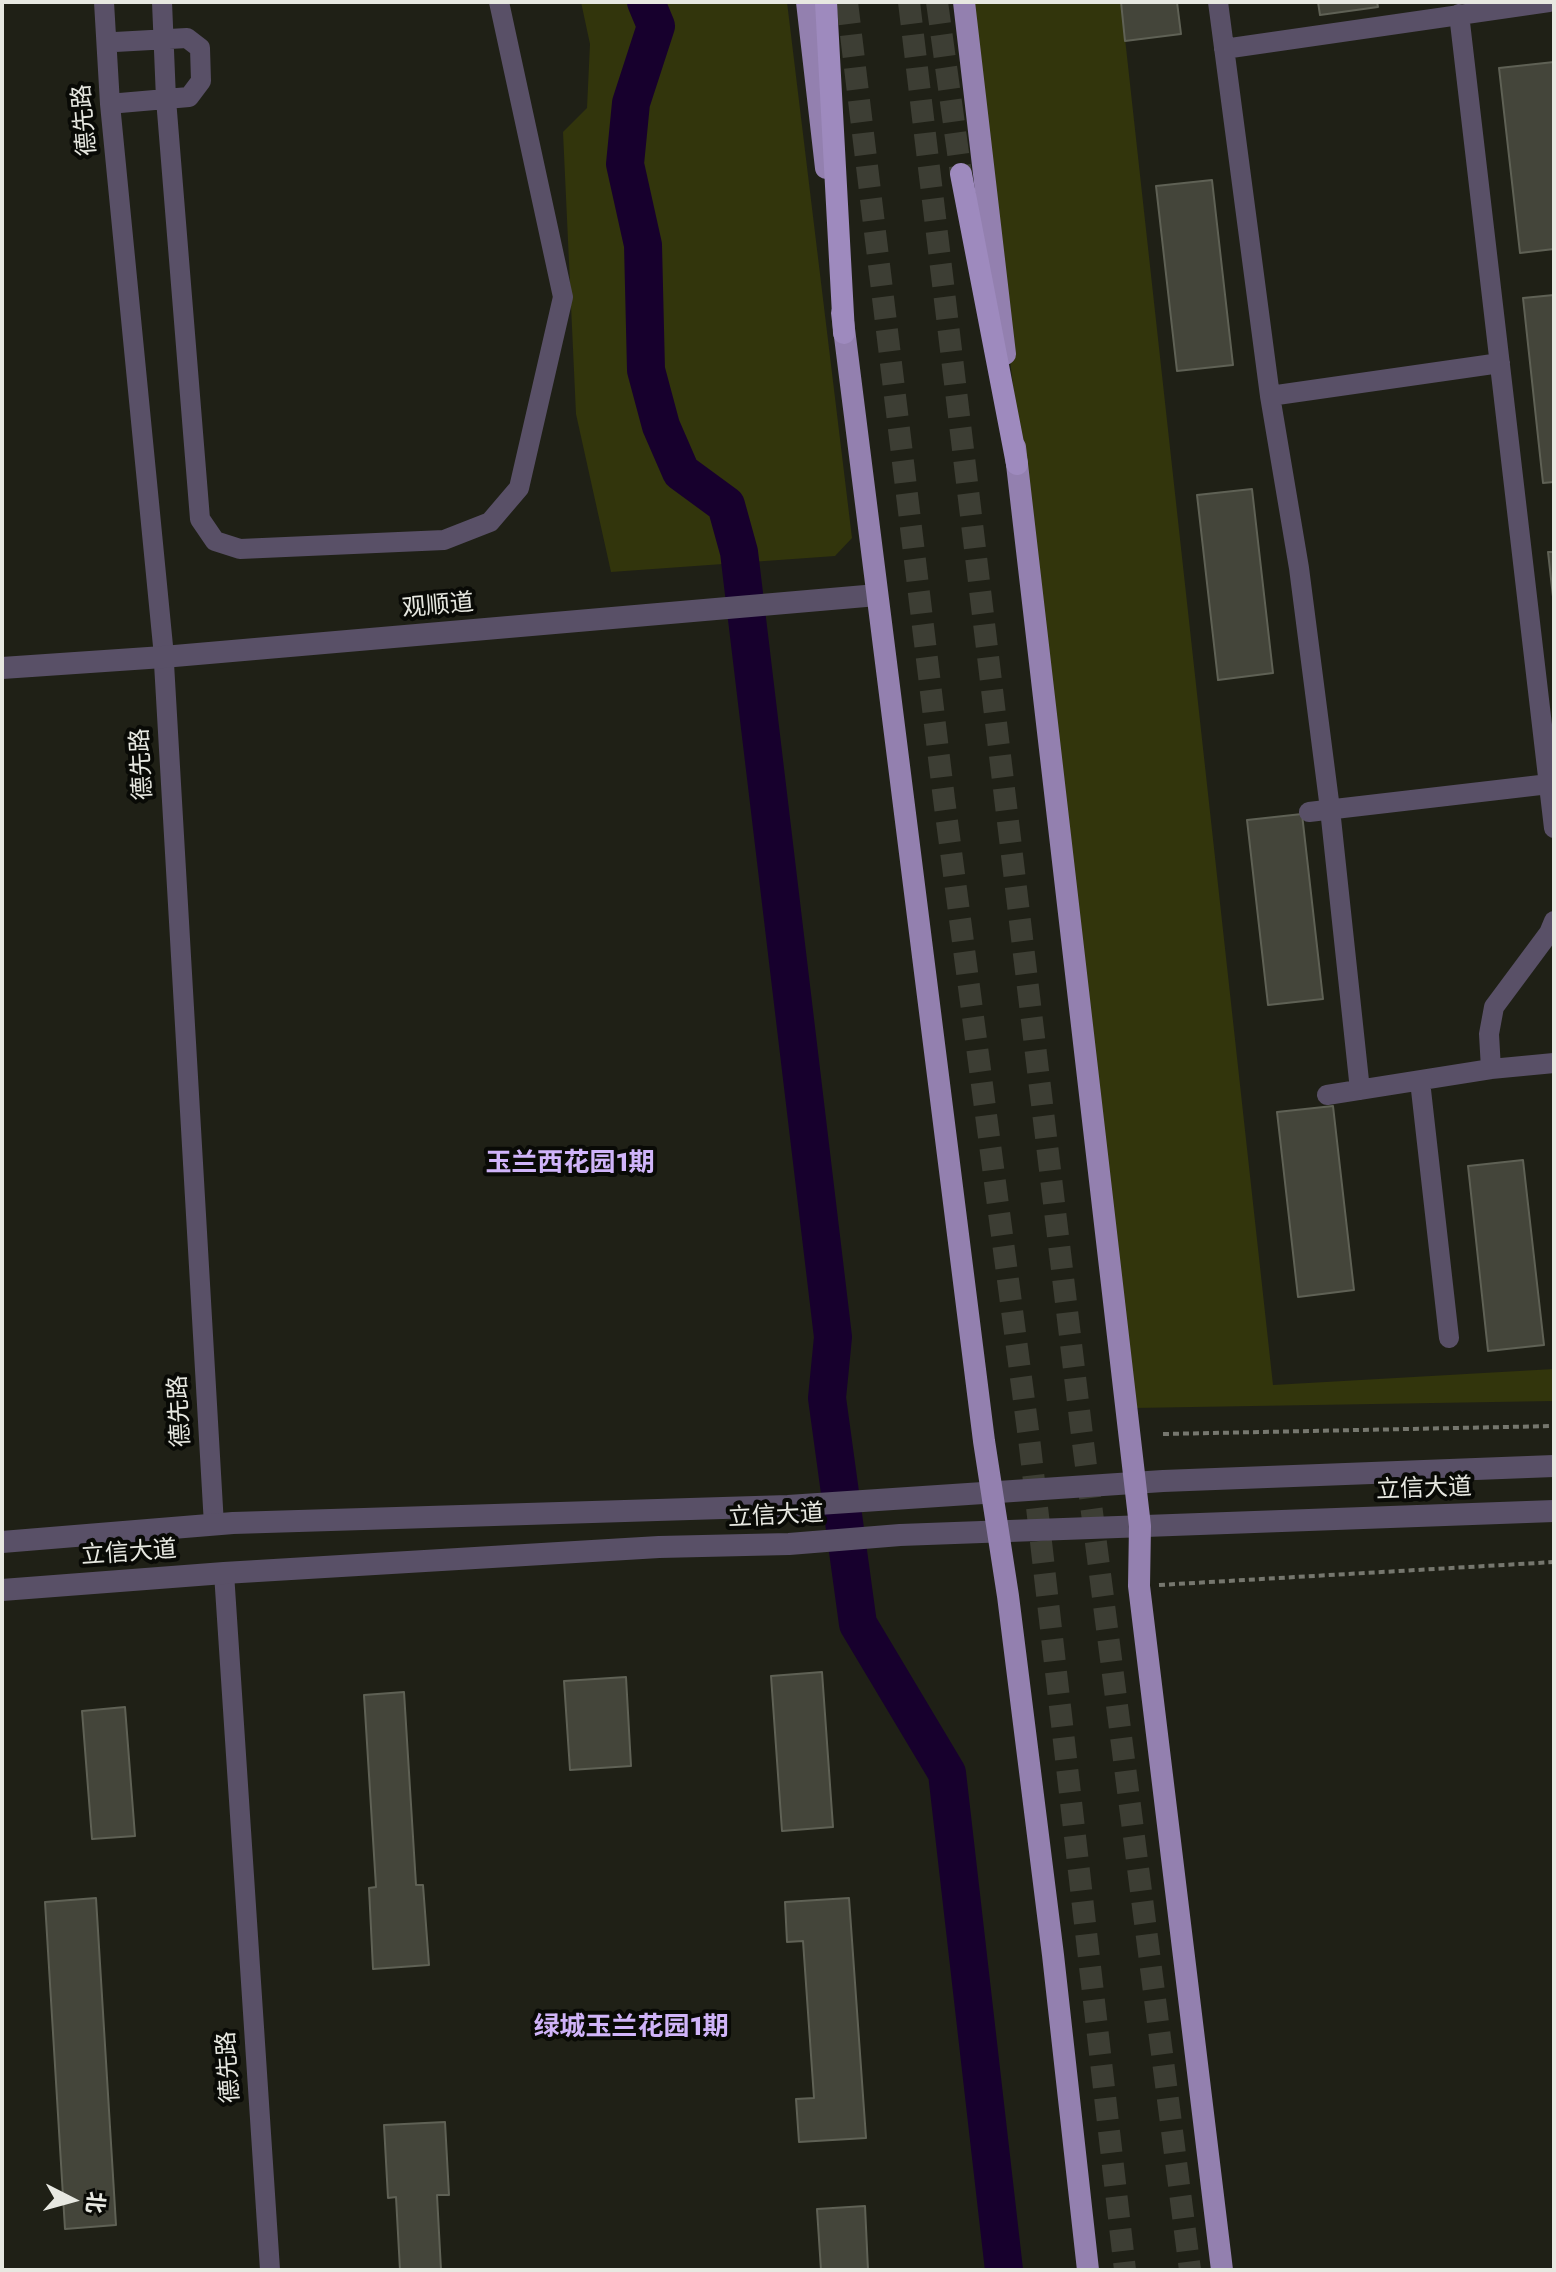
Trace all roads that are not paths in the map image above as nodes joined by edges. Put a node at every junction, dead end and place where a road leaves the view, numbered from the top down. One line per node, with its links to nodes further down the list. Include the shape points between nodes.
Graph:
1 (104, 2): 23 (street, 德先路, via 110,104)
2 (114, 2): 13 (street, 德先路)
3 (162, 2): 12 (street)
4 (499, 2): 15 (street, via 563,297 519,488 490,522 444,540 240,549 215,541 200,519)
5 (807, 2): 18 (main road)
6 (826, 2): 18 (highway)
7 (964, 2): 21 (main road)
8 (1218, 2): 14 (street)
9 (1549, 2): 10 (street)
10 (1486, 6): 11 (street)
11 (1459, 14): 14 (street); 19 (street)
12 (164, 39): 13 (street); 15 (street); 15 (street, via 187,38 200,48 201,81 189,97)
13 (115, 42): 16 (street, 德先路)
14 (1224, 49): 20 (street)
15 (166, 99): 16 (street)
16 (120, 103): 23 (street, 德先路)
17 (961, 174): 21 (highway)
18 (844, 333): 22 (main road)
19 (1500, 363): 20 (street); 26 (street)
20 (1270, 396): 27 (street)
21 (1017, 464): 38 (main road)
22 (877, 590): 23 (street, 观顺道); 39 (main road)
23 (169, 650): 24 (street, 观顺道); 25 (street, 观顺道); 41 (street, 德先路)
24 (2, 657)
25 (2, 668)
26 (1549, 784): 27 (street); 29 (street)
27 (1330, 809): 28 (street); 34 (street)
28 (1309, 812)
29 (1554, 828)
30 (1554, 921): 32 (street, via 1494,1007)
31 (1554, 1063): 32 (street)
32 (1491, 1069): 33 (street)
33 (1420, 1081): 34 (street); 36 (street)
34 (1360, 1090): 35 (street)
35 (1327, 1095)
36 (1449, 1338)
37 (1554, 1466): 38 (street, 立信大道)
38 (1133, 1483): 39 (street, 立信大道); 42 (main road)
39 (994, 1494): 41 (street, 立信大道); 43 (main road)
40 (1554, 1511): 42 (street, 立信大道)
41 (219, 1525): 44 (street, 立信大道)
42 (1140, 1526): 43 (street, 立信大道); 50 (main road, via 1139,1586)
43 (997, 1532): 45 (street, 立信大道); 49 (main road)
44 (2, 1542)
45 (218, 1573): 46 (street, 立信大道); 47 (street, 德先路); 48 (street, 德先路)
46 (2, 1590)
47 (259, 2270)
48 (270, 2270)
49 (1088, 2270)
50 (1222, 2270)

